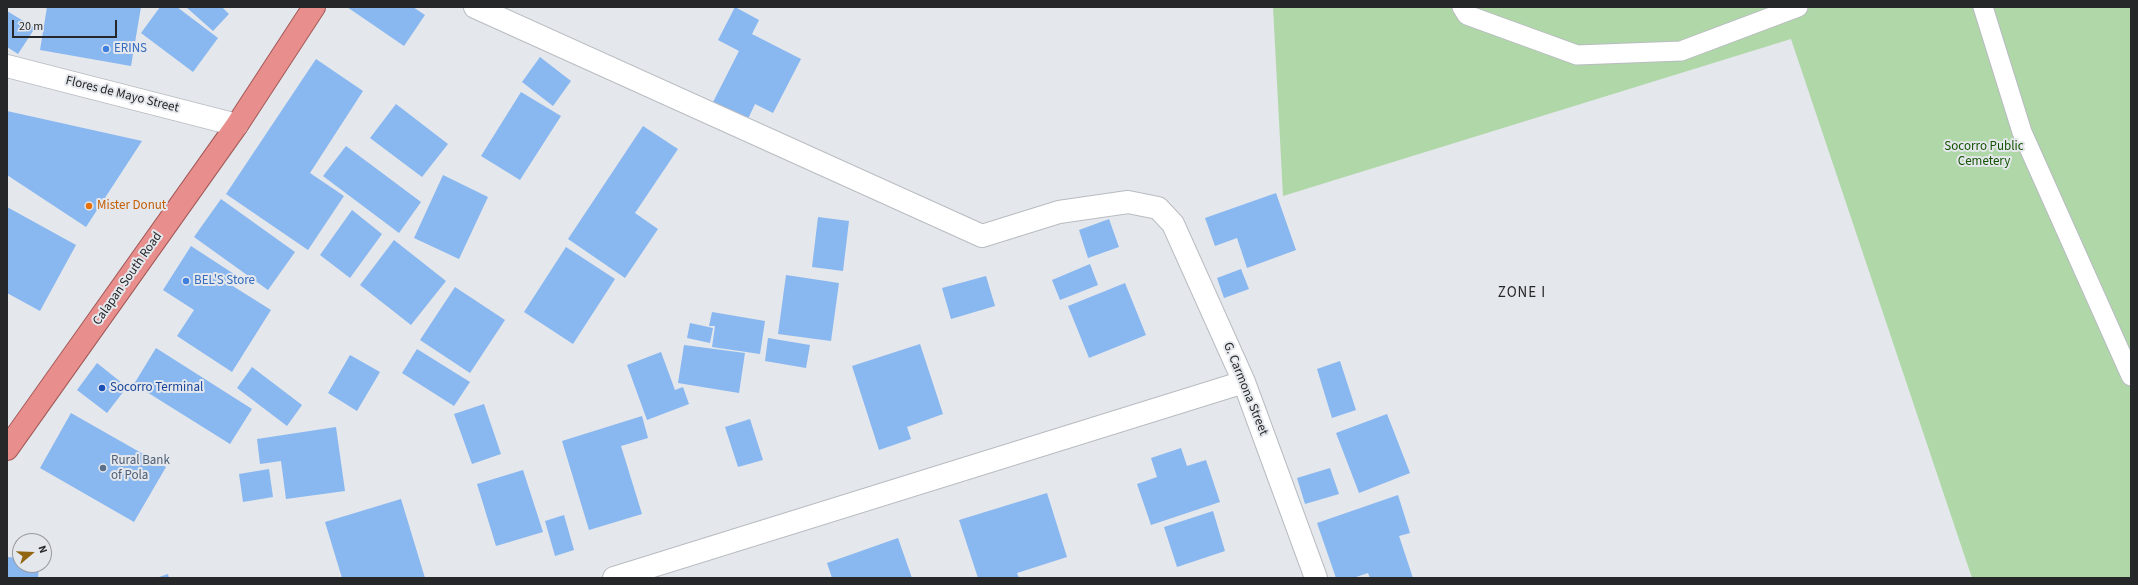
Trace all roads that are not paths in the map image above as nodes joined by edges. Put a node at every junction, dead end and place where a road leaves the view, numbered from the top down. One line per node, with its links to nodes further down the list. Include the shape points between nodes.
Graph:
1 (314, 7): 7 (highway, Calapan South Road)
2 (474, 7): 9 (street, G. Carmona Street, via 982,236 1059,212 1128,202 1158,208 1173,224)
3 (1462, 7): 4 (lane, via 1467,15 1577,55 1681,51)
4 (1798, 7)
5 (1983, 7): 8 (lane, via 2022,132)
6 (7, 66): 7 (street, Flores de Mayo Street)
7 (237, 125): 10 (highway, Calapan South Road)
8 (2131, 376)
9 (1244, 382): 11 (street); 12 (street, G. Carmona Street)
10 (7, 449)
11 (614, 578)
12 (1316, 578)

